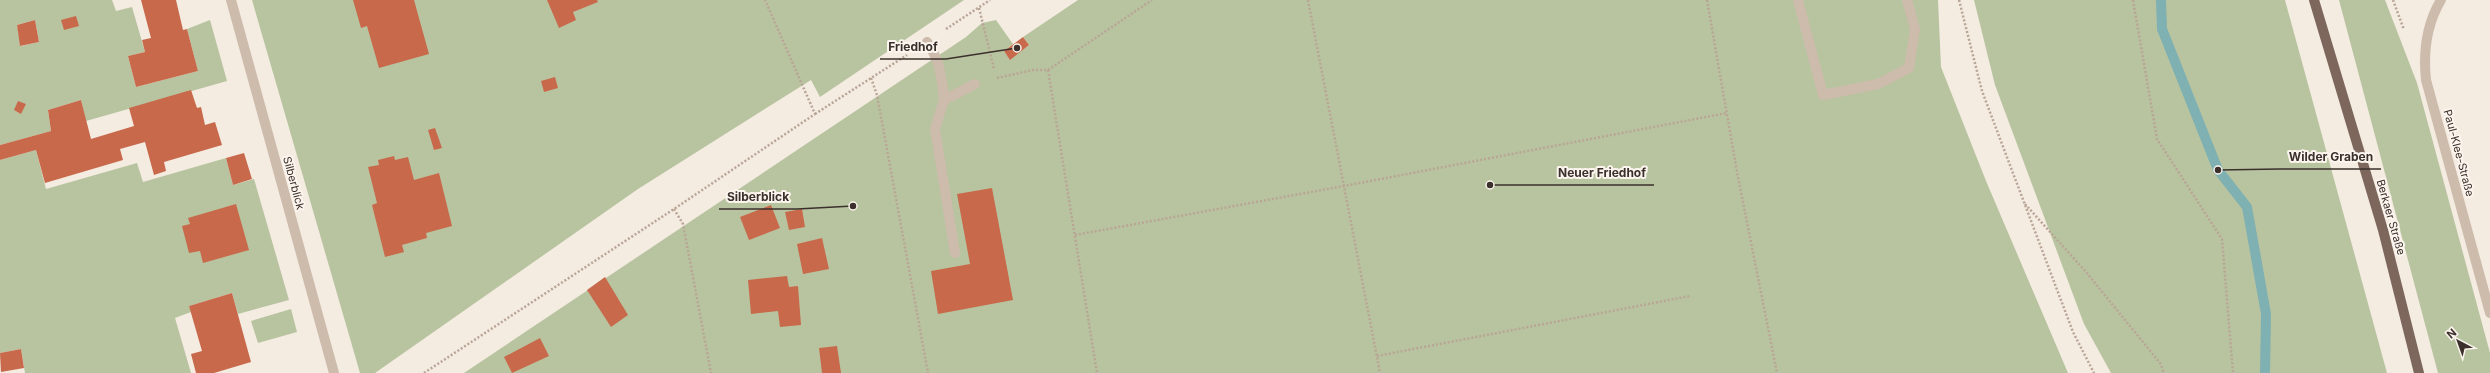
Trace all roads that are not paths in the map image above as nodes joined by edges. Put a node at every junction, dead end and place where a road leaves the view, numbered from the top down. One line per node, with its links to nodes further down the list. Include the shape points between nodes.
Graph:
1 (231, 0): 11 (street, Silberblick)
2 (1798, 0): 3 (street, via 1823,95 1878,84 1909,68 1915,30)
3 (1907, 0)
4 (2314, 0): 12 (main road, Berkaer Straße, via 2383,230)
5 (2441, 0): 10 (street, Paul-Klee-Straße, via 2426,37 2426,80)
6 (927, 42): 8 (street, via 937,56)
7 (974, 84): 8 (street)
8 (944, 100): 9 (street, via 936,129)
9 (955, 253)
10 (2490, 313)
11 (334, 373)
12 (2419, 373)

